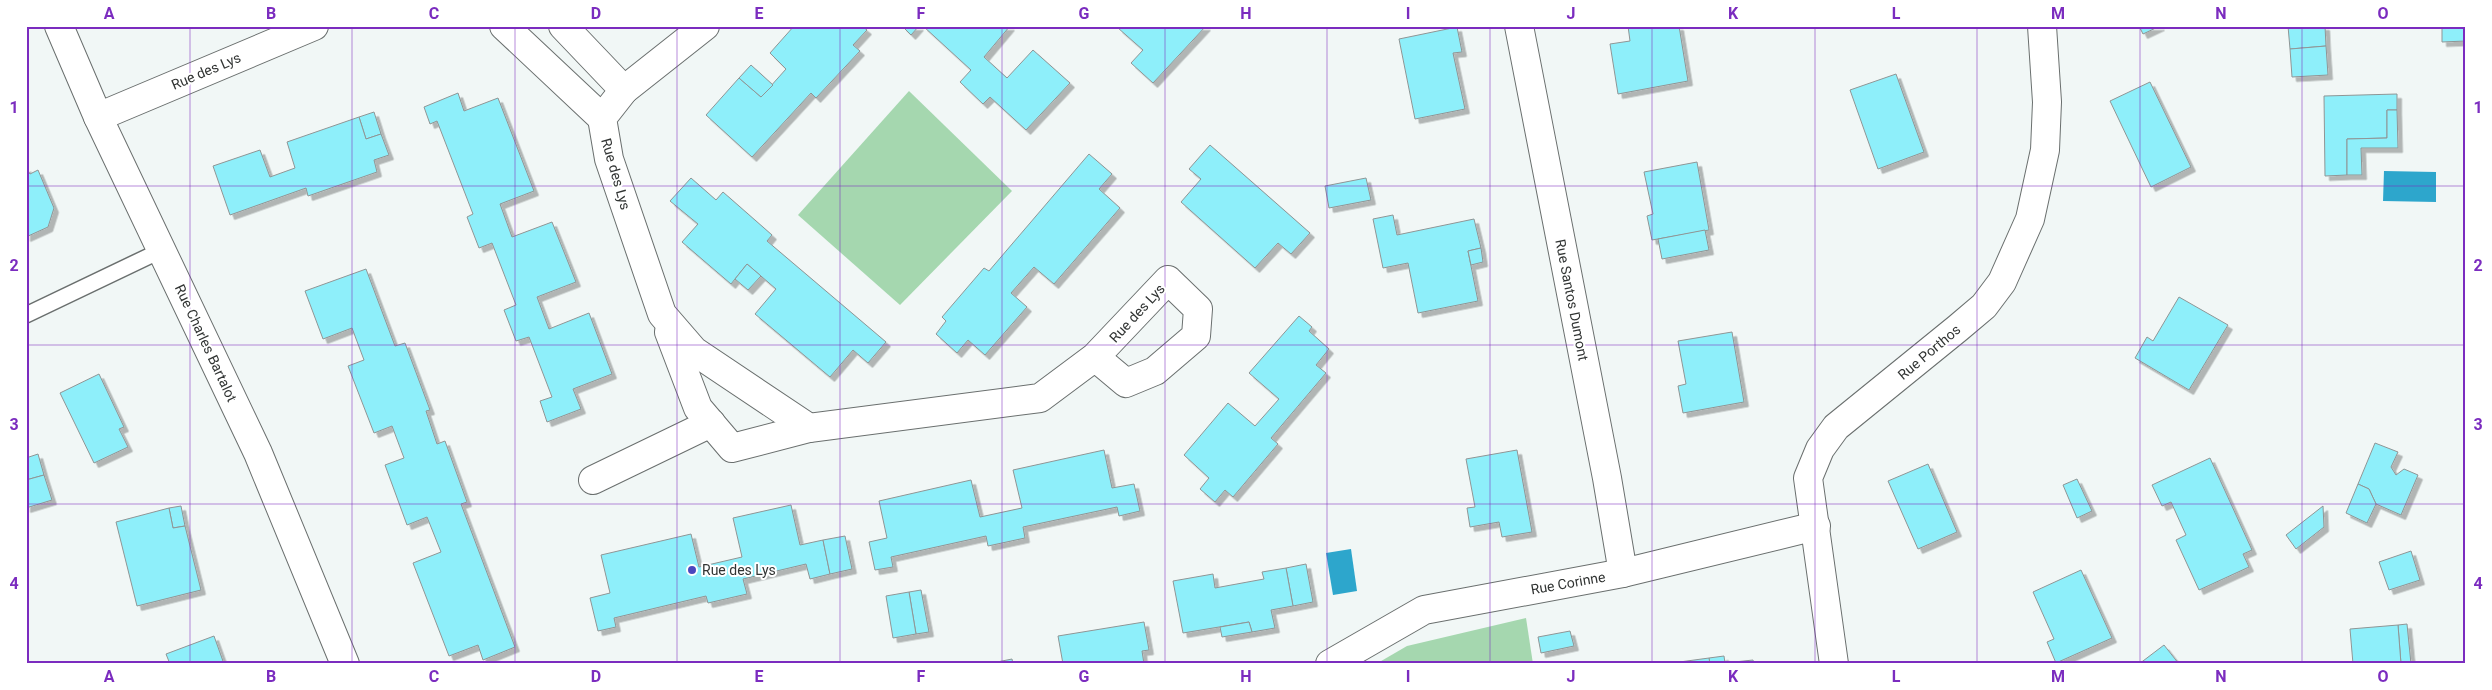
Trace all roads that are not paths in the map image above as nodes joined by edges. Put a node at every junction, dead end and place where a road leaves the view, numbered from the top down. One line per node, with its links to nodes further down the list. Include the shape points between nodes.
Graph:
1 (59, 26): 9 (street, Rue Charles Bartalot)
2 (504, 26): 10 (street)
3 (563, 26): 8 (street)
4 (705, 26): 8 (street)
5 (1519, 26): 19 (street, Rue Santos Dumont)
6 (2042, 26): 18 (street, Rue Porthos, via 2047,102 2045,150 2030,219 2002,282 1978,312 1836,426 1820,449 1808,478)
7 (309, 27): 9 (street, Rue des Lys)
8 (624, 90): 10 (street)
9 (98, 117): 11 (street, Rue Charles Bartalot)
10 (602, 118): 12 (street, Rue des Lys, via 609,159)
11 (162, 250): 13 (lane); 20 (street, Rue Charles Bartalot, via 258,453)
12 (662, 314): 15 (street, Rue des Lys, via 698,408); 16 (street, Rue des Lys, via 694,351)
13 (26, 315)
14 (1095, 357): 16 (street, Rue des Lys, via 1040,398)
15 (711, 423): 16 (street, Rue des Lys, via 732,448); 17 (street)
16 (809, 428)
17 (593, 480)
18 (1816, 526): 19 (street, Rue Corinne); 22 (street, Rue Porthos)
19 (1623, 574): 21 (street, Rue Corinne, via 1424,610)
20 (345, 664)
21 (1330, 664)
22 (1834, 664)

